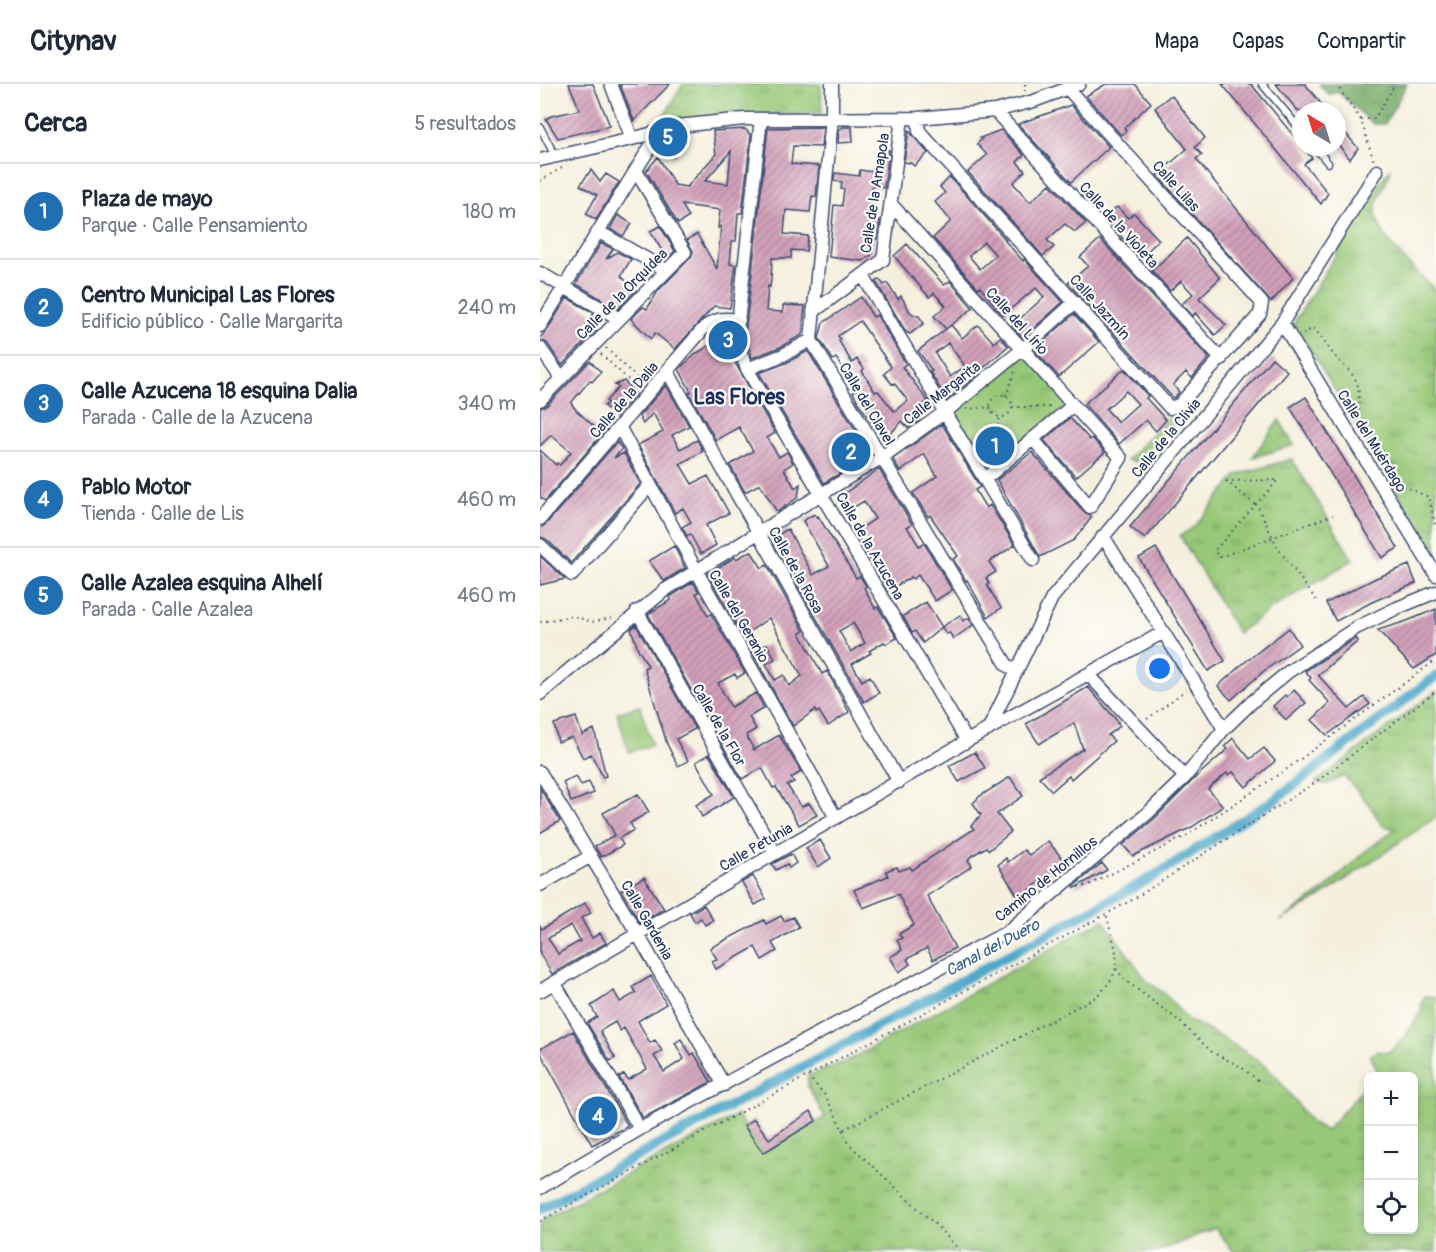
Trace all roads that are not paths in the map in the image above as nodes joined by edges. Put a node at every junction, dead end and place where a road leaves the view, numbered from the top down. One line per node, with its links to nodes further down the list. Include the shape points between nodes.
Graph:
1 (611, 84): 13 (street)
2 (832, 84): 6 (street)
3 (1262, 84): 10 (lane)
4 (1073, 87): 5 (street); 27 (street, Calle Lilas)
5 (995, 111): 8 (street); 36 (street, Calle de la Violeta)
6 (832, 117): 7 (street); 9 (street); 28 (street)
7 (902, 118): 8 (street); 20 (street, Calle de la Amapola)
8 (918, 118): 26 (street, Calle Jazmín, via 919,131)
9 (761, 119): 12 (street); 30 (street, Calle de la Azucena)
10 (1292, 119)
11 (540, 128): 14 (lane)
12 (660, 131): 13 (street); 18 (street)
13 (632, 139): 14 (street)
14 (555, 156): 16 (street)
15 (1322, 156): 17 (lane)
16 (540, 160)
17 (1328, 163)
18 (636, 171): 21 (street); 22 (street, Calle de la Orquídea, via 685,252)
19 (1377, 171): 31 (street, Calle de la Clivia)
20 (891, 204): 24 (street, Calle de la Amapola, via 883,260); 35 (street, Calle del Lírio)
21 (599, 232): 22 (street); 25 (street)
22 (666, 270): 29 (street, Calle de la Orquídea)
23 (540, 273): 25 (street)
24 (863, 276): 28 (street, Calle de la Amapola); 42 (street)
25 (563, 288): 29 (street); 32 (street)
26 (1075, 302): 35 (street, Calle Margarita); 36 (street, Calle Jazmín, via 1170,408 1179,405)
27 (1262, 303): 36 (street, Calle Jazmín, via 1260,314)
28 (813, 312): 33 (street)
29 (618, 318): 39 (street, Calle de la Orquídea)
30 (739, 320): 37 (street, Calle de la Azucena, via 736,340); 38 (street, Calle de la Dalia, via 720,318 711,322)
31 (1282, 323): 51 (street, Calle de la Clivia); 55 (street, Calle del Muérdago)
32 (540, 326)
33 (811, 340): 37 (street); 45 (street, Calle del Clavel)
34 (540, 348): 39 (street)
35 (1023, 349): 41 (street, Calle del Lírio); 42 (street, Calle Margarita)
36 (1221, 359)
37 (747, 369): 48 (street, Calle de la Azucena)
38 (669, 372): 43 (street, Calle de la Dalia); 50 (street, Calle de la Rosa)
39 (561, 378): 40 (street, Calle de la Orquídea)
40 (540, 400)
41 (1072, 406): 44 (street); 44 (street, Calle del Lírio, via 1121,458 1090,507)
42 (945, 412): 45 (street, Calle Margarita); 46 (street)
43 (620, 428): 47 (street, Calle del Geranio); 49 (street, Calle de la Dalia)
44 (1033, 439): 46 (street)
45 (882, 457): 48 (street, Calle Margarita); 59 (street, Calle del Clavel, via 1007,665)
46 (985, 479): 53 (street)
47 (650, 485): 52 (street, via 572,575); 54 (street, Calle del Geranio)
48 (822, 494): 50 (street, Calle Margarita); 64 (street, Calle de la Azucena)
49 (540, 519)
50 (758, 532): 54 (street, Calle Margarita); 67 (street, Calle de la Rosa)
51 (1103, 536): 58 (street); 59 (street, Calle de la Clivia, via 1052,598)
52 (540, 545)
53 (1033, 560)
54 (696, 570): 57 (street); 68 (street, Calle del Geranio)
55 (1436, 575)
56 (1436, 592): 62 (street, Camino de Hornillos, via 1356,628 1323,649 1288,672)
57 (637, 611): 61 (street); 69 (street, Calle de la Flor)
58 (1162, 633): 60 (street, Calle Petunia); 62 (street)
59 (1017, 671): 63 (street, Calle de la Clivia)
60 (1088, 674): 63 (street, Calle Petunia); 66 (street)
61 (540, 694)
62 (1224, 729): 66 (street, Camino de Hornillos)
63 (988, 730): 64 (street, Calle Petunia)
64 (966, 741): 67 (street, Calle Petunia)
65 (540, 772): 70 (street, Calle Gardenia)
66 (1185, 777): 75 (street, Camino de Hornillos, via 1007,932)
67 (899, 782): 68 (street, Calle Petunia)
68 (836, 818): 69 (street, Calle Petunia)
69 (775, 853): 72 (street, Calle Petunia)
70 (591, 856): 71 (street); 72 (street, Calle Gardenia)
71 (540, 885)
72 (637, 933): 73 (street, Calle Petunia); 75 (street, Calle Gardenia)
73 (554, 982): 74 (street, Calle Petunia); 76 (street)
74 (540, 991)
75 (724, 1085): 76 (street, Camino de Hornillos)
76 (640, 1129): 77 (street, Camino de Hornillos)
77 (541, 1185)

